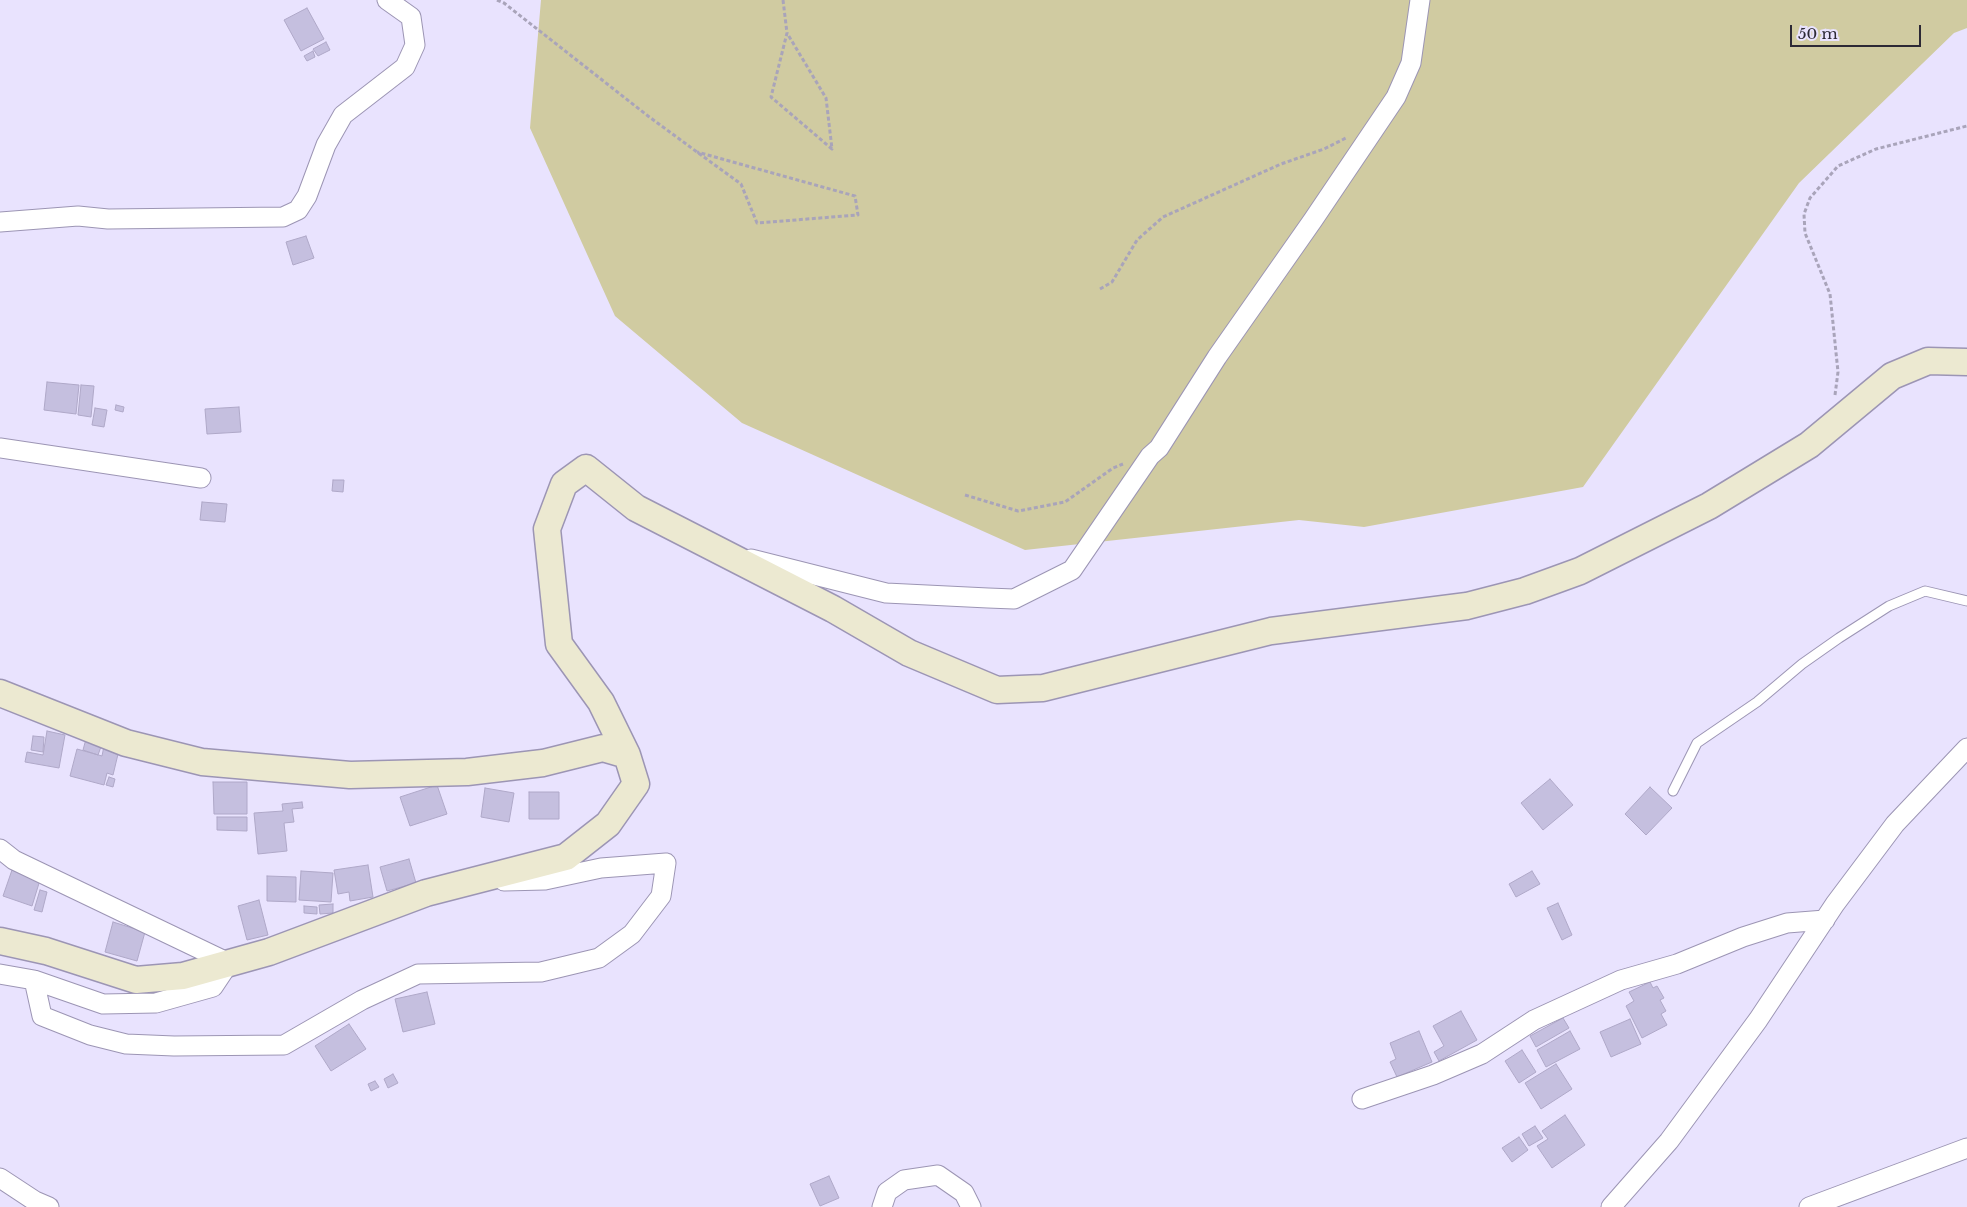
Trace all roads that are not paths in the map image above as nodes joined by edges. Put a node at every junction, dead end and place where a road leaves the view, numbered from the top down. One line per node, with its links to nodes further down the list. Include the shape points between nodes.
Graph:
1 (387, 0): 3 (street, via 411,17 415,45 405,67 343,115 326,145 307,196 298,210 283,217 108,219 78,216)
2 (1420, 0): 7 (street, via 1411,63 1396,97 1217,356 1159,448 1150,456 1072,570 1014,599 886,593)
3 (0, 222)
4 (1967, 362): 7 (street, via 1928,361 1892,376 1809,445 1709,506 1580,571 1525,592 1466,606 1271,631 1042,688 997,690 974,681 909,653 833,609)
5 (0, 448): 6 (street)
6 (201, 478)
7 (716, 550): 11 (street, via 636,508 586,468 564,484 547,529 558,644 601,702)
8 (1967, 601): 12 (lane, via 1924,591 1889,606 1839,638 1757,702 1696,744)
9 (0, 693): 11 (street, via 126,743 202,762 350,775 467,772 544,763 603,748)
10 (1967, 748): 15 (street, via 1895,824)
11 (627, 755): 14 (street, via 636,784 608,824 566,857)
12 (1672, 790)
13 (0, 849): 17 (street, via 14,860)
14 (470, 882): 17 (street, via 426,893 269,952); 19 (street, via 545,880 600,868 666,863 661,896 632,934 599,958 541,972 418,974 354,1004 284,1045 145,1045 90,1035 42,1016)
15 (1824, 920): 20 (street, via 1787,922 1678,964 1621,980 1534,1020 1482,1054 1433,1075); 26 (street, via 1758,1020 1669,1140)
16 (0, 941): 17 (street, via 46,951 136,980 184,976)
17 (229, 963): 19 (street, via 213,987 156,1003 103,1004)
18 (0, 974): 19 (street)
19 (34, 980)
20 (1362, 1098)
21 (1967, 1148): 27 (street)
22 (0, 1178): 23 (street)
23 (49, 1207)
24 (882, 1207): 25 (street, via 887,1192 904,1180 938,1175 964,1193)
25 (971, 1207)
26 (1611, 1207)
27 (1809, 1207)

